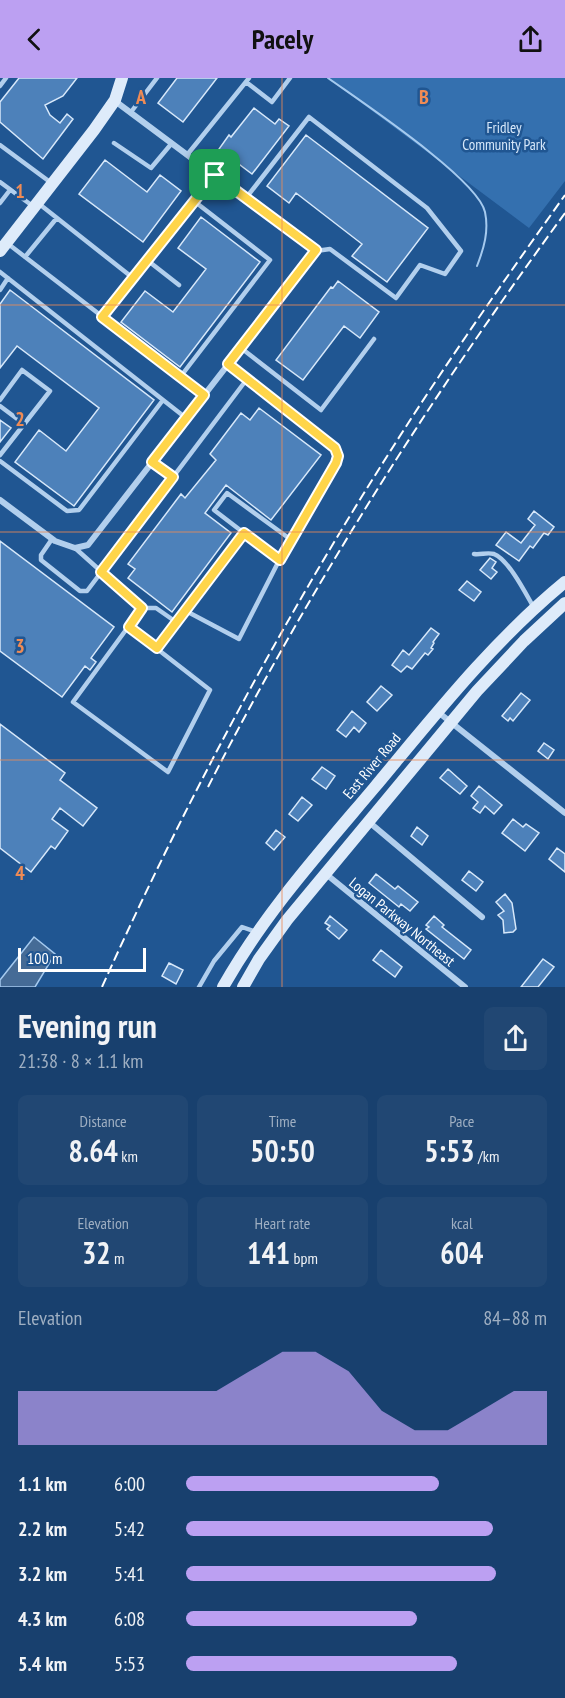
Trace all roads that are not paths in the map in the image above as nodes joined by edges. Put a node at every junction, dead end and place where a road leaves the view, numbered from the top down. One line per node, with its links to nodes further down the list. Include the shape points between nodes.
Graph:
1 (6, 78): 6 (lane)
2 (122, 78): 7 (main road)
3 (157, 78): 8 (lane)
4 (290, 78): 5 (lane, via 272,102)
5 (247, 80): 12 (lane)
6 (0, 86)
7 (115, 100): 8 (street); 15 (main road)
8 (131, 112): 10 (street)
9 (114, 143): 10 (lane, via 151,168)
10 (172, 143): 12 (street)
11 (0, 145): 15 (lane)
12 (187, 155): 13 (street)
13 (215, 175): 17 (street); 18 (lane)
14 (0, 182): 16 (lane)
15 (52, 184): 20 (main road)
16 (10, 190): 19 (lane); 20 (lane)
17 (246, 198): 23 (street); 23 (lane, via 309,117 427,208 461,251 445,274 420,265 396,298 330,249)
18 (194, 201): 25 (lane); 35 (lane, via 270,260)
19 (0, 202)
20 (36, 205): 21 (lane); 22 (main road)
21 (56, 219): 24 (lane); 28 (lane)
22 (3, 246): 24 (lane)
23 (316, 250): 33 (street)
24 (26, 257): 31 (lane)
25 (147, 260): 28 (lane); 29 (lane)
26 (0, 272): 27 (lane)
27 (8, 278): 30 (lane); 39 (lane)
28 (133, 278): 31 (lane)
29 (179, 285)
30 (0, 290)
31 (102, 317): 35 (lane)
32 (374, 339): 33 (lane, via 321,410)
33 (241, 348): 34 (street)
34 (228, 364): 36 (lane); 37 (street)
35 (181, 376): 37 (lane)
36 (247, 379): 46 (lane); 50 (lane, via 335,448 338,456)
37 (204, 395): 41 (street)
38 (0, 400): 42 (lane, via 22,370 50,391)
39 (163, 400): 41 (lane); 44 (lane, via 79,510 67,511)
40 (0, 406): 42 (lane)
41 (186, 418): 45 (street)
42 (24, 424): 43 (lane)
43 (0, 455)
44 (0, 461)
45 (152, 462): 46 (lane); 51 (street, via 88,545)
46 (173, 477): 54 (lane)
47 (0, 500): 49 (street)
48 (244, 533): 50 (lane, via 214,510 227,493); 53 (lane); 59 (lane)
49 (52, 538): 51 (street); 54 (lane, via 41,560 80,591 87,591)
50 (290, 539): 53 (lane)
51 (75, 548): 54 (lane)
52 (474, 554): 58 (lane, via 492,554 500,559)
53 (280, 560): 59 (lane, via 239,639)
54 (101, 572): 57 (lane)
55 (565, 582): 58 (main road, East River Road)
56 (565, 603): 64 (main road, via 509,656)
57 (142, 608): 60 (lane, via 156,608); 61 (lane)
58 (534, 608): 63 (main road, East River Road)
59 (186, 611): 60 (lane)
60 (176, 622): 62 (lane)
61 (129, 627): 62 (lane); 62 (lane, via 74,702 168,772 210,690)
62 (157, 648)
63 (438, 712): 64 (street); 69 (main road, East River Road)
64 (451, 723): 65 (street); 66 (main road)
65 (565, 813)
66 (369, 822): 67 (main road); 68 (street)
67 (325, 874): 70 (street); 73 (main road, via 273,938); 74 (street, Logan Parkway Northeast)
68 (482, 917)
69 (256, 932): 71 (lane, via 243,927 214,961); 72 (main road, East River Road)
70 (447, 975)
71 (199, 987)
72 (223, 987)
73 (243, 987)
74 (465, 987)

